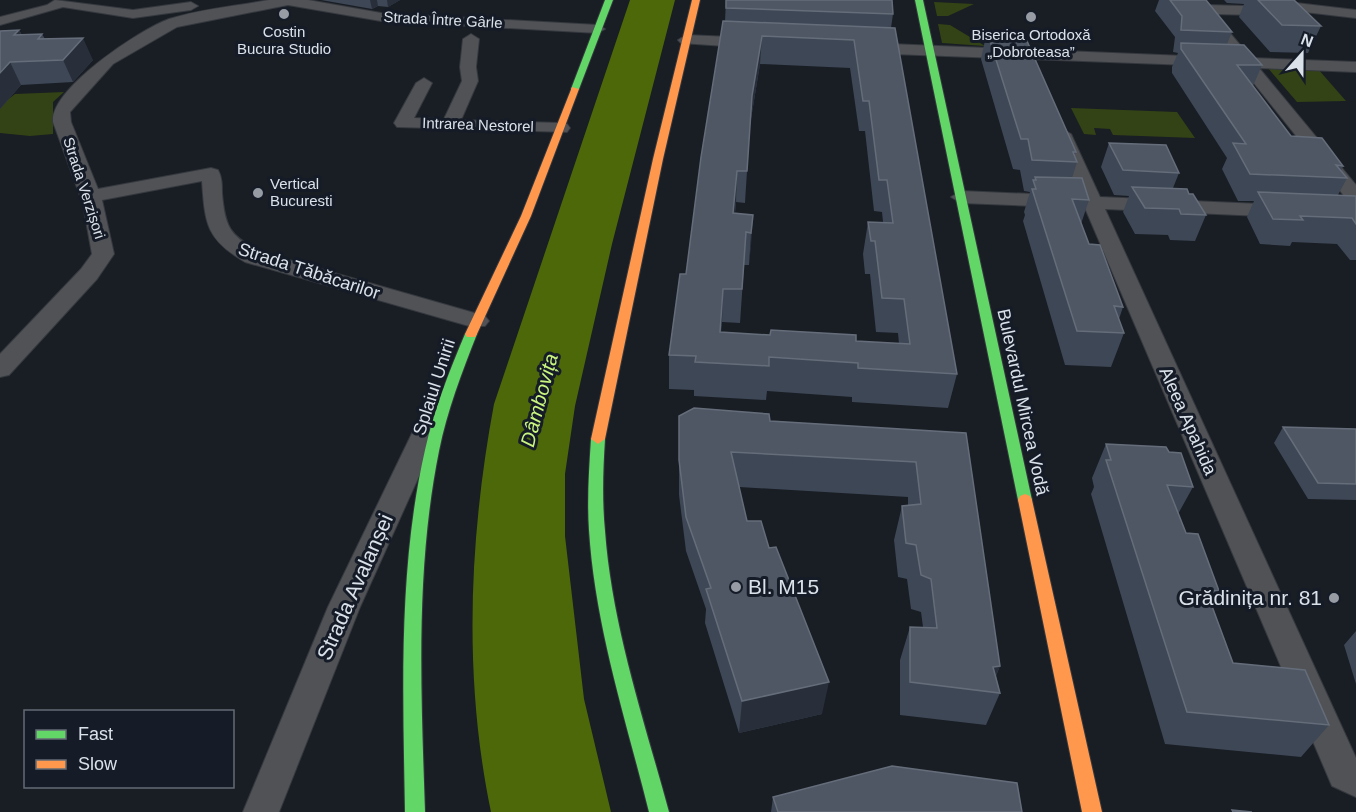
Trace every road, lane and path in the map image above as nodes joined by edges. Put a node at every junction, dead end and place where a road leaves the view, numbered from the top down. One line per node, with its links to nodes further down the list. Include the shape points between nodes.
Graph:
1 (224, 0): 9 (street)
2 (609, 0): 11 (main road, Splaiul Unirii)
3 (696, 0): 13 (main road)
4 (920, 0): 16 (main road, Bulevardul Mircea Vodă)
5 (290, 1): 9 (street); 11 (street, Strada Între Gârle, via 381,17)
6 (64, 2): 9 (street, via 118,13); 10 (street)
7 (1281, 3): 8 (street); 18 (street, via 1290,12 1204,10)
8 (1356, 14)
9 (168, 17): 25 (street, Strada Verzișori, via 102,65 61,112)
10 (0, 21)
11 (598, 29): 24 (main road, Splaiul Unirii)
12 (471, 39): 23 (street, via 470,81)
13 (686, 40): 14 (street); 36 (main road, via 603,414 596,464 595,506 611,605)
14 (769, 44)
15 (850, 47): 16 (street)
16 (930, 51): 17 (street); 26 (main road, Bulevardul Mircea Vodă)
17 (1027, 55): 18 (street); 20 (street)
18 (1246, 64): 19 (street); 28 (street)
19 (1356, 67)
20 (1039, 82)
21 (424, 83): 23 (street, Intrarea Nestorel, via 404,123)
22 (1053, 113): 27 (street, Aleea Apahida)
23 (450, 124): 24 (street, Intrarea Nestorel)
24 (561, 128): 30 (main road, Splaiul Unirii, via 526,216)
25 (89, 196): 30 (street, Strada Tăbăcarilor, via 211,174 218,232 229,245 253,257); 32 (street, Strada Verzișori, via 103,254)
26 (961, 197): 27 (street); 37 (main road, Bulevardul Mircea Vodă)
27 (1092, 204): 29 (street); 33 (street, Aleea Apahida, via 1345,774)
28 (1352, 209)
29 (1307, 212)
30 (477, 321): 31 (main road, Splaiul Unirii)
31 (457, 365): 34 (street, Strada Avalanșei, via 344,607); 35 (main road, Splaiul Unirii, via 428,469 414,564 411,642)
32 (0, 369)
33 (1356, 780)
34 (261, 812)
35 (415, 812)
36 (659, 812)
37 (1092, 812)

